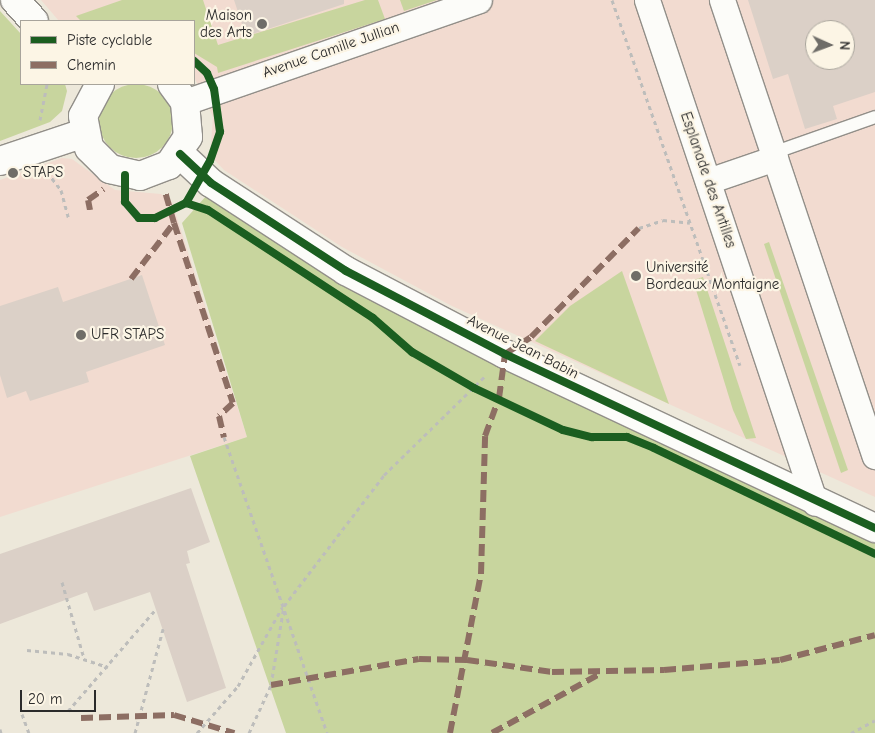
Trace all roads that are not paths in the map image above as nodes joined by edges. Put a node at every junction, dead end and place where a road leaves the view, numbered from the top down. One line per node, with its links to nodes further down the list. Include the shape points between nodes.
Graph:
1 (478, 0): 5 (street, Avenue Camille Jullian)
2 (647, 0): 11 (street, Esplanade des Antilles)
3 (722, 0): 9 (street)
4 (98, 85): 7 (street, via 84,116)
5 (179, 93): 8 (street, via 188,128)
6 (875, 117): 9 (lane)
7 (84, 133): 8 (street, via 98,160 125,175 155,172); 10 (street, via 37,140)
8 (180, 154): 13 (street, Avenue Jean Babin, via 211,183 346,271 504,354)
9 (774, 156): 11 (street); 12 (street)
10 (0, 161)
11 (708, 181): 13 (street, Esplanade des Antilles)
12 (875, 456)
13 (815, 503): 14 (street, Avenue Jean Babin)
14 (875, 528)

